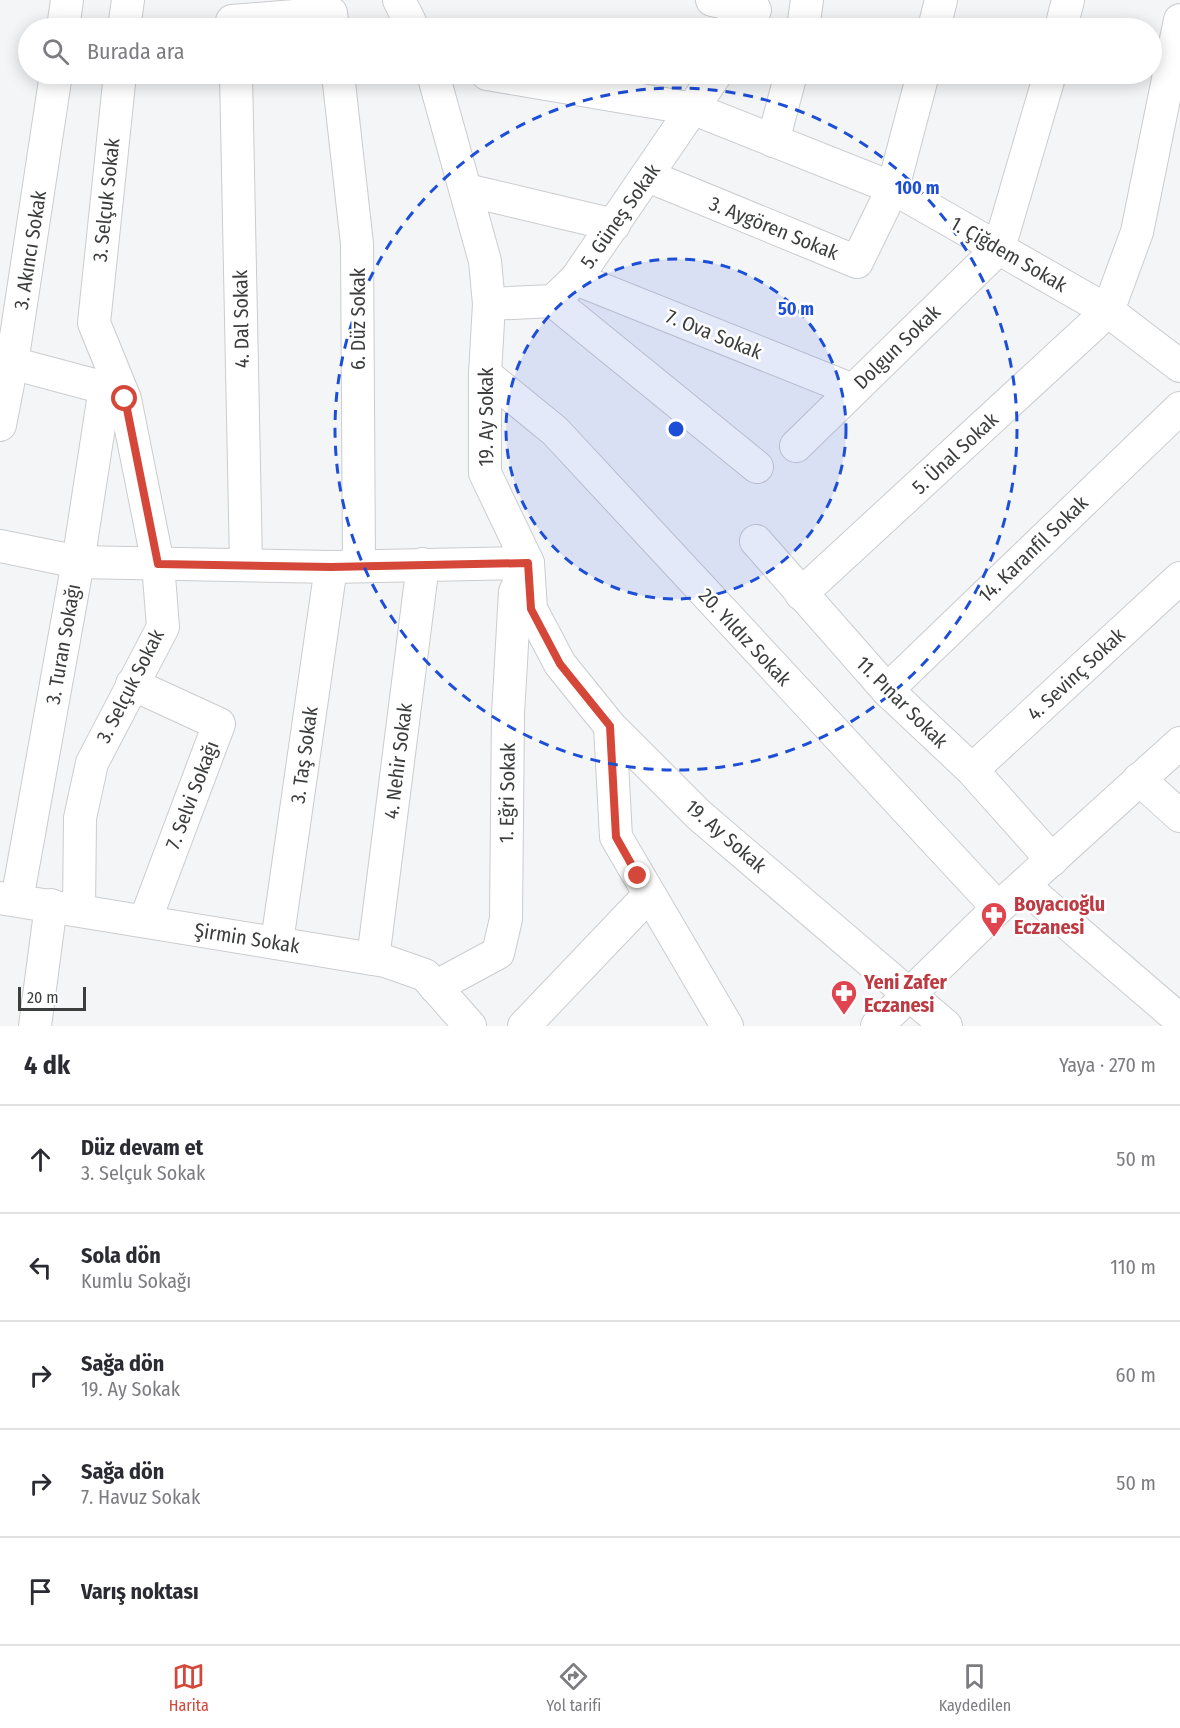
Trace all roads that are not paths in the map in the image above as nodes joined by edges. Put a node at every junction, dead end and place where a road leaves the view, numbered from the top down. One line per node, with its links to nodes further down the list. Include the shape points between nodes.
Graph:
1 (67, 0): 10 (street)
2 (128, 0): 11 (street)
3 (399, 0): 13 (street)
4 (712, 0): 8 (street)
5 (807, 0): 14 (street)
6 (941, 0): 15 (street)
7 (1068, 0): 16 (street)
8 (753, 13)
9 (232, 16): 12 (street, via 331,13)
10 (64, 18)
11 (125, 18)
12 (332, 18)
13 (408, 18)
14 (804, 18)
15 (936, 18)
16 (1064, 18)
17 (1180, 20): 38 (street, via 1137,232)
18 (54, 84): 39 (street, 3. Akıncı Sokak)
19 (119, 84): 43 (street, 3. Selçuk Sokak, via 94,323)
20 (236, 84): 53 (street, 4. Dal Sokak)
21 (339, 84): 55 (street, 6. Düz Sokak, via 357,244)
22 (436, 84): 32 (street, 19. Ay Sokak)
23 (546, 84): 28 (street, 1. Çiğdem Sokak)
24 (710, 84): 28 (street, 5. Güneş Sokak)
25 (788, 84): 29 (street)
26 (919, 84): 31 (street)
27 (1047, 84): 34 (street)
28 (694, 109): 29 (street, 1. Çiğdem Sokak); 30 (street, 5. Güneş Sokak)
29 (772, 141): 31 (street, 1. Çiğdem Sokak)
30 (648, 176): 31 (street, 3. Aygören Sokak, via 857,262); 33 (street, 5. Güneş Sokak)
31 (893, 188): 34 (street, 1. Çiğdem Sokak)
32 (467, 190): 33 (street); 37 (street, 19. Ay Sokak, via 485,261)
33 (614, 225): 35 (street, 5. Güneş Sokak)
34 (999, 248): 38 (street, 1. Çiğdem Sokak); 42 (street, Dolgun Sokak)
35 (576, 279): 36 (street, 5. Güneş Sokak); 42 (street, 7. Ova Sokak)
36 (553, 301): 37 (street); 47 (street)
37 (489, 304): 41 (street, 19. Ay Sokak)
38 (1108, 311): 40 (street, 1. Çiğdem Sokak); 57 (street, 5. Ünal Sokak)
39 (6, 362): 43 (street); 45 (street, 3. Akıncı Sokak)
40 (1180, 366)
41 (485, 374): 51 (street, 19. Ay Sokak, via 485,473); 70 (street, 20. Yıldız Sokak, via 555,431)
42 (853, 390): 46 (street, Dolgun Sokak)
43 (115, 394): 50 (street, 3. Turan Sokağı); 52 (street, 3. Selçuk Sokak)
44 (1180, 408): 59 (street, 14. Karanfil Sokak)
45 (0, 425)
46 (796, 446)
47 (757, 467)
48 (756, 541): 57 (street, 11. Pınar Sokak)
49 (0, 546): 50 (street)
50 (78, 562): 52 (street); 68 (street, 3. Turan Sokağı)
51 (528, 563): 54 (street); 60 (street, 19. Ay Sokak, via 531,609 560,664); 74 (street, 1. Eğri Sokak, via 515,592 508,714 506,919 498,953)
52 (158, 564): 53 (street); 58 (street, 3. Selçuk Sokak, via 163,627)
53 (246, 564): 55 (street)
54 (423, 564): 55 (street); 73 (street, 4. Nehir Sokak)
55 (345, 566): 72 (street, 3. Taş Sokak)
56 (1180, 578): 62 (street, 4. Sevinç Sokak)
57 (801, 594): 59 (street, 11. Pınar Sokak)
58 (132, 684): 69 (street, 3. Selçuk Sokak, via 92,763); 71 (street, 7. Selvi Sokağı, via 219,724)
59 (887, 690): 62 (street, 11. Pınar Sokak)
60 (610, 726): 67 (street, via 616,837); 75 (street, 19. Ay Sokak, via 699,815)
61 (1180, 743): 63 (street)
62 (972, 770): 65 (street, 11. Pınar Sokak)
63 (1139, 779): 64 (street); 65 (street)
64 (1180, 816)
65 (1052, 860): 66 (street)
66 (1024, 886): 70 (street); 76 (street)
67 (649, 895): 79 (street); 80 (street)
68 (9, 899): 69 (street, Şirmin Sokak)
69 (65, 908): 71 (street, Şirmin Sokak); 77 (street, 3. Selçuk Sokak)
70 (998, 908): 75 (street)
71 (145, 921): 72 (street, Şirmin Sokak)
72 (277, 942): 73 (street, Şirmin Sokak)
73 (373, 959): 74 (street, Şirmin Sokak, via 425,975)
74 (435, 987): 78 (street, Şirmin Sokak)
75 (910, 995): 81 (street); 82 (street, 19. Ay Sokak)
76 (1178, 1020)
77 (35, 1026)
78 (470, 1026)
79 (524, 1026)
80 (727, 1026)
81 (877, 1026)
82 (946, 1026)

